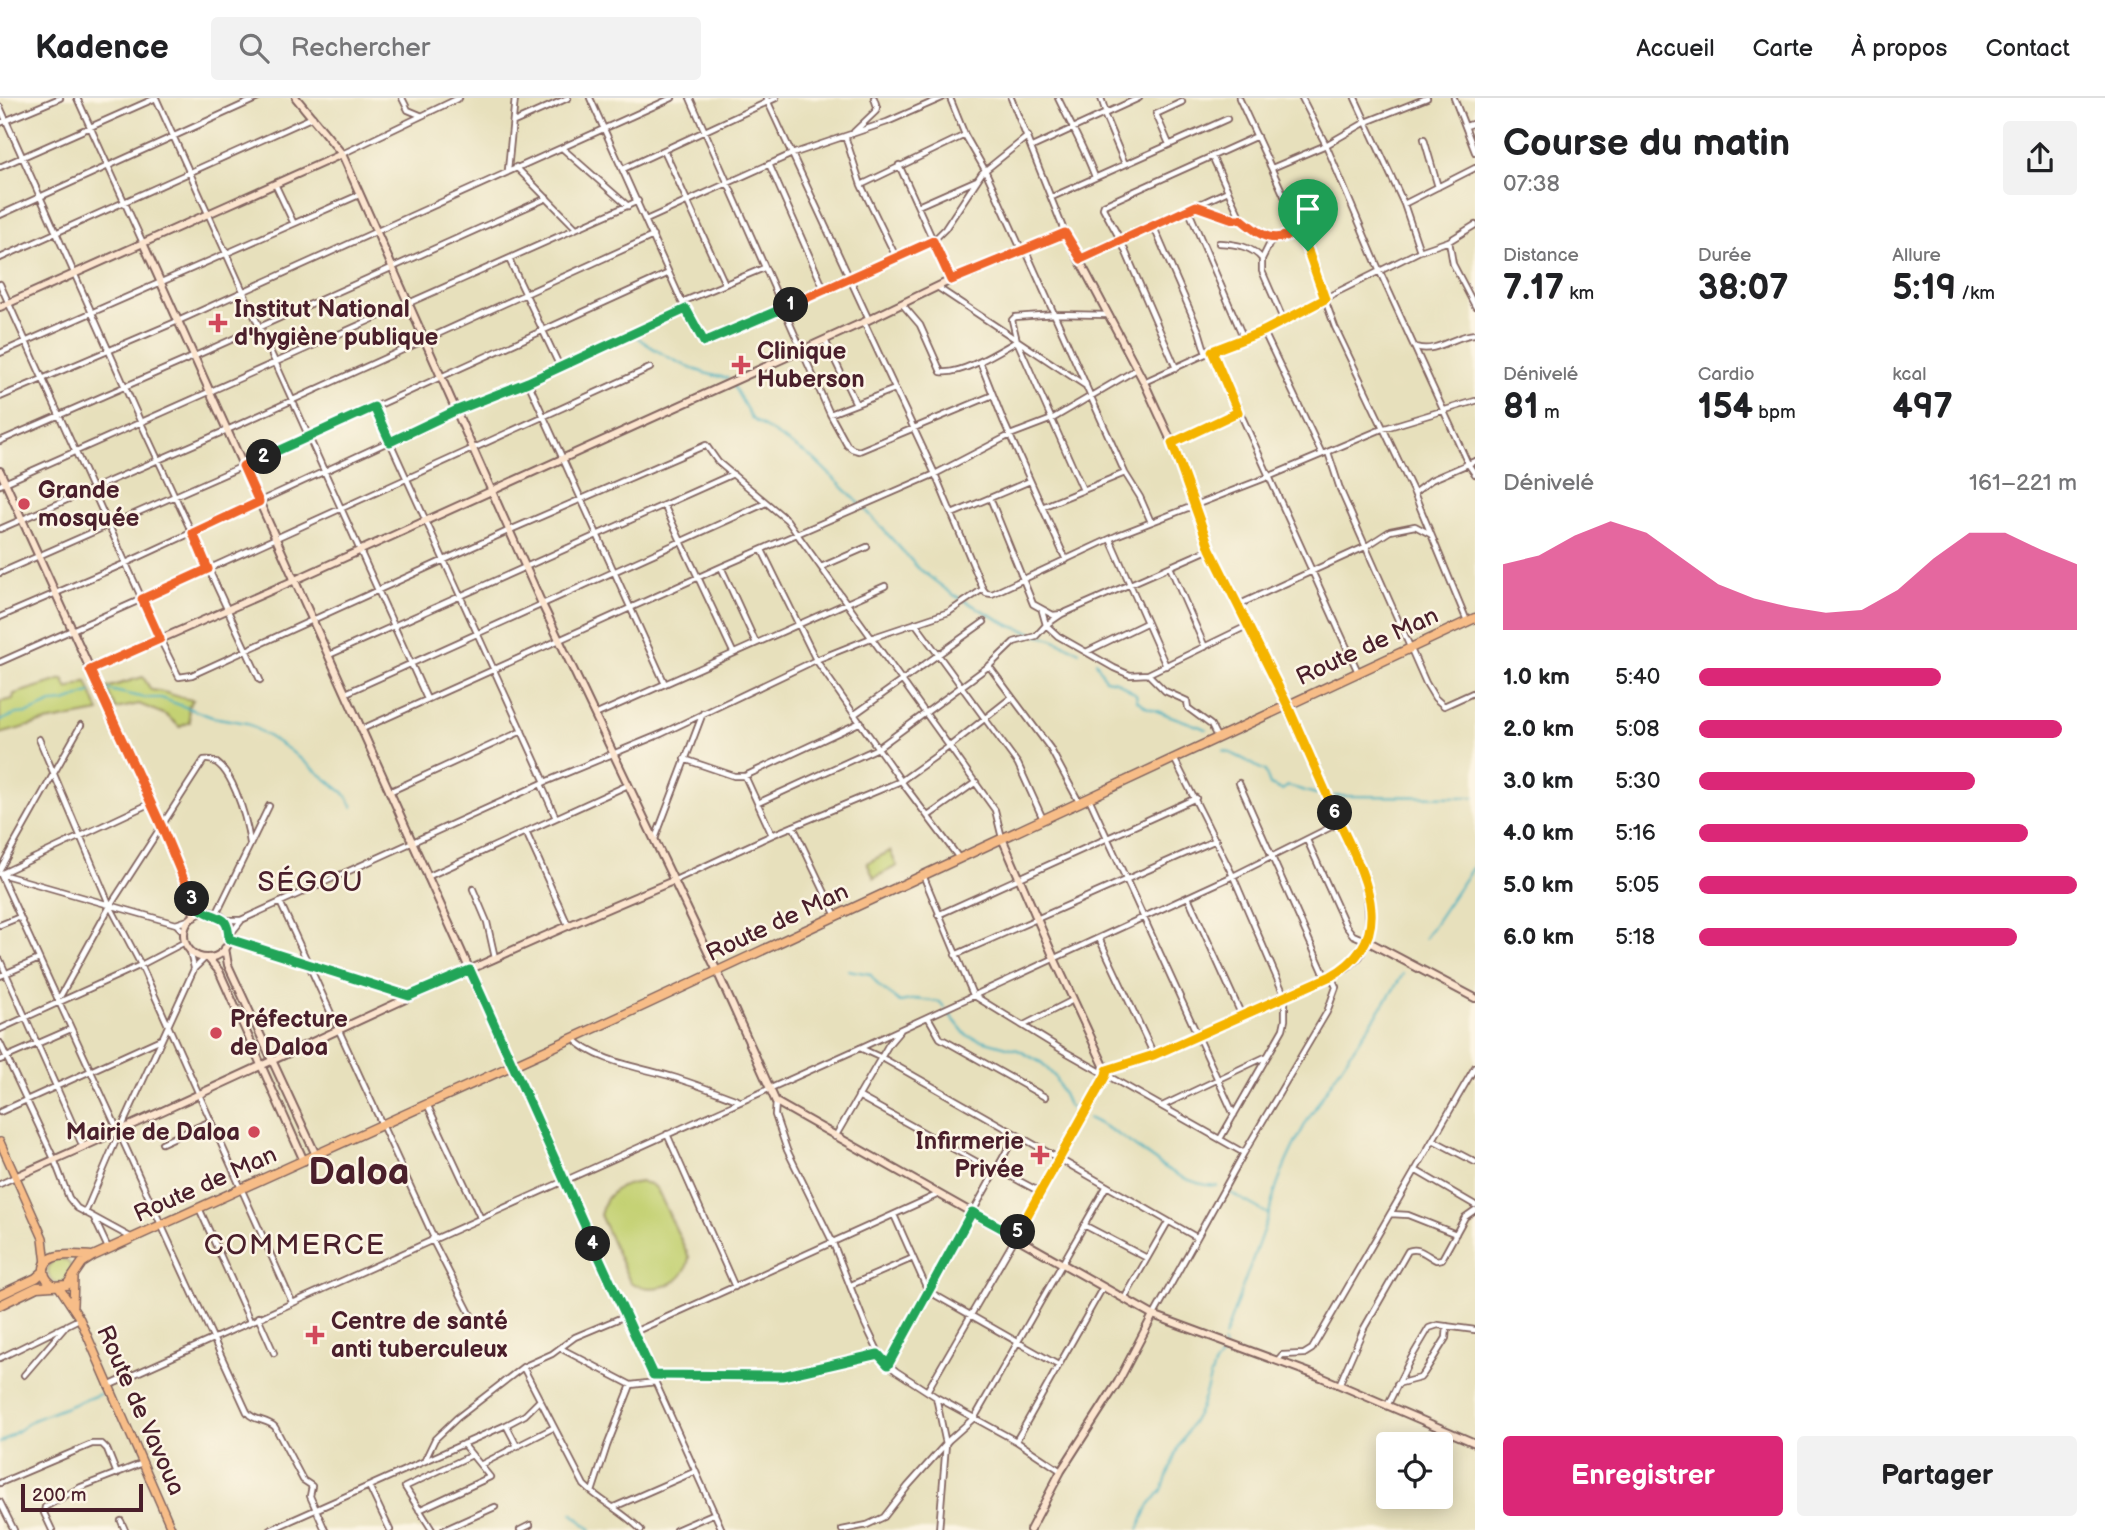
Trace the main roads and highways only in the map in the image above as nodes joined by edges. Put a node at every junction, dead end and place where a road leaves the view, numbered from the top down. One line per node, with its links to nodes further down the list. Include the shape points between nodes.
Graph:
1 (1471, 619): 5 (highway, Route de Man, via 513,1066)
2 (0, 1143): 3 (main road)
3 (43, 1238): 4 (main road); 6 (main road)
4 (63, 1256): 5 (highway); 6 (highway, via 54,1257); 7 (highway, via 72,1262)
5 (93, 1256): 7 (highway)
6 (45, 1267): 8 (highway, via 47,1280); 9 (highway, via 36,1278)
7 (74, 1276): 8 (highway, via 67,1284); 11 (main road)
8 (56, 1286): 10 (highway, via 37,1287); 11 (main road, Route de Vavoua)
9 (0, 1295)
10 (0, 1305)
11 (73, 1306): 12 (main road, Route de Vavoua)
12 (172, 1530)

